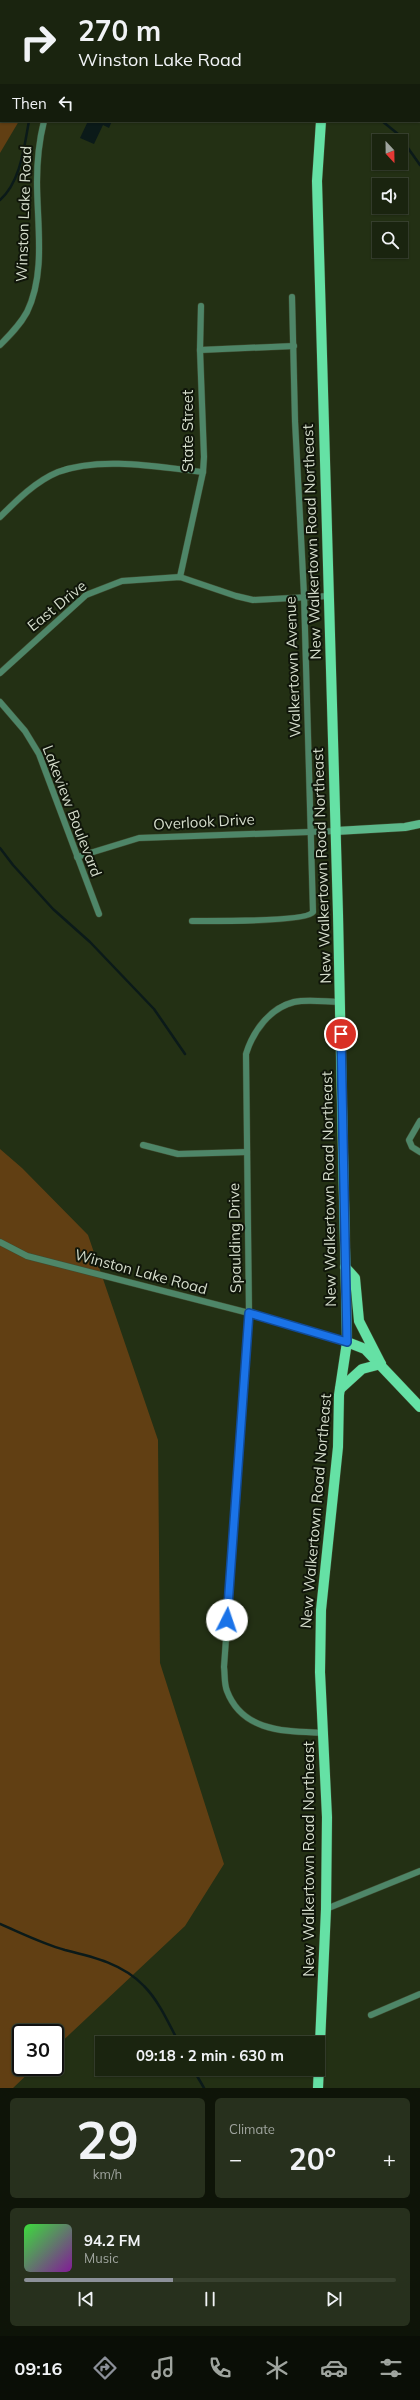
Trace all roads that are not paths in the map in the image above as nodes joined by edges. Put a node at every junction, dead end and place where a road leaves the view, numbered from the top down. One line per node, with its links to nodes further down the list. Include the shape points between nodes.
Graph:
1 (44, 122): 5 (street, Winston Lake Road, via 37,167 38,265 34,290 19,324)
2 (321, 122): 12 (main road, New Walkertown Road Northeast, via 317,181)
3 (292, 298): 6 (street, Walkertown Avenue)
4 (201, 306): 7 (street, State Street)
5 (0, 345)
6 (294, 346): 7 (street); 11 (street, Walkertown Avenue)
7 (200, 350): 8 (street, State Street)
8 (203, 472): 9 (street, via 155,466 86,465 57,472 31,488); 10 (street, State Street)
9 (0, 517)
10 (180, 577): 11 (street, East Drive, via 253,600); 13 (street, East Drive, via 136,579 96,590 65,613)
11 (304, 595): 12 (street, East Drive); 17 (street, Walkertown Avenue)
12 (329, 596): 16 (main road, New Walkertown Road Northeast)
13 (0, 673)
14 (0, 702): 18 (street, Lakeview Boulevard, via 25,731 39,754)
15 (420, 824): 16 (street)
16 (336, 831): 17 (street, Overlook Drive); 21 (main road, New Walkertown Road Northeast)
17 (311, 832): 18 (street, Overlook Drive, via 140,838); 20 (street, Walkertown Avenue, via 314,908 312,915 291,919)
18 (77, 857): 19 (street, Lakeview Boulevard)
19 (99, 914)
20 (192, 921)
21 (341, 1002): 24 (street, Spaulding Drive, via 295,1002 281,1008 263,1022 251,1038 246,1054); 27 (main road, New Walkertown Road Northeast)
22 (420, 1120): 25 (street, via 409,1143)
23 (143, 1145): 24 (street, via 178,1154)
24 (247, 1152): 28 (street, Spaulding Drive)
25 (420, 1152)
26 (0, 1242): 28 (street, Winston Lake Road, via 27,1256)
27 (346, 1267): 29 (main road, New Walkertown Road Northeast); 30 (main road, via 355,1278 359,1321)
28 (249, 1313): 29 (street, Winston Lake Road); 33 (street, Spaulding Drive, via 224,1667 227,1690 237,1710 252,1722 270,1730)
29 (347, 1342): 30 (main road, via 365,1348); 31 (main road, New Walkertown Road Northeast)
30 (381, 1364): 31 (main road, via 362,1369); 32 (main road)
31 (340, 1389): 33 (main road, New Walkertown Road Northeast, via 338,1447 321,1610 320,1672)
32 (420, 1407)
33 (324, 1733): 35 (main road, New Walkertown Road Northeast, via 327,1817)
34 (420, 1871): 35 (street)
35 (326, 1909): 38 (main road, New Walkertown Road Northeast)
36 (420, 1994): 37 (street)
37 (371, 2015)
38 (318, 2088)

